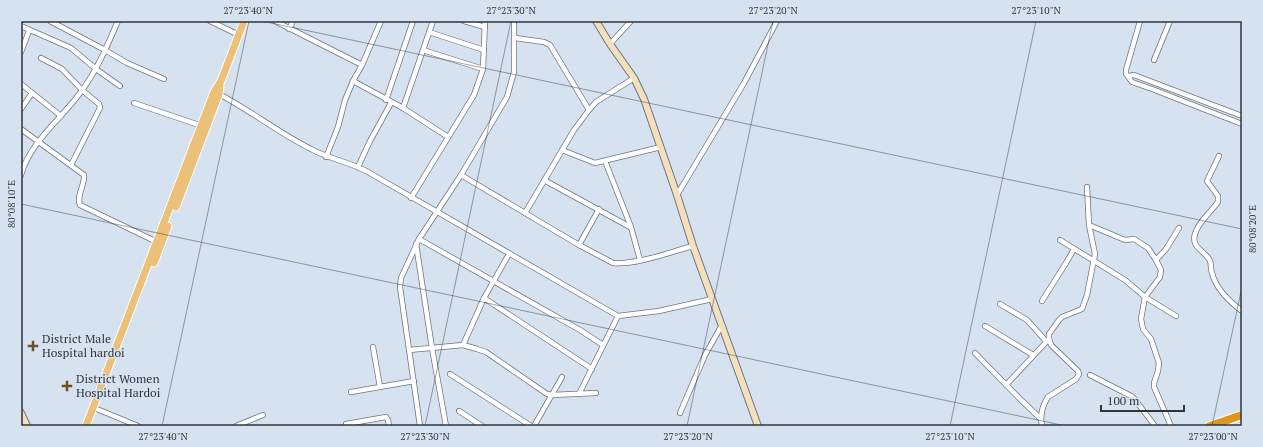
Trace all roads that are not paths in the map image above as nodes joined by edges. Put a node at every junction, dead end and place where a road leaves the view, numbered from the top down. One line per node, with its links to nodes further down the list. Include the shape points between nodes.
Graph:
1 (50, 21): 26 (street)
2 (118, 21): 26 (street)
3 (210, 21): 23 (street)
4 (244, 21): 23 (main road)
5 (275, 21): 20 (street)
6 (293, 21): 20 (street)
7 (381, 21): 32 (street)
8 (413, 21): 44 (street)
9 (433, 21): 22 (street)
10 (464, 21): 19 (street)
11 (485, 21): 19 (street)
12 (514, 21): 24 (street)
13 (596, 21): 25 (street)
14 (631, 21): 25 (street)
15 (777, 21): 68 (street, via 744,83)
16 (1140, 21): 35 (street, via 1126,70 1126,74)
17 (1170, 21): 31 (street)
18 (21, 26): 21 (street)
19 (485, 27): 28 (street)
20 (289, 29): 32 (street)
21 (29, 31): 29 (street); 33 (street, via 71,48)
22 (429, 32): 27 (street); 28 (street)
23 (238, 35): 43 (main road)
24 (515, 38): 49 (street, via 550,45); 64 (street, via 514,72 507,97)
25 (610, 44): 36 (street)
26 (105, 50): 33 (street); 37 (street)
27 (423, 50): 34 (street); 47 (street)
28 (484, 50): 34 (street)
29 (21, 52)
30 (41, 58): 41 (street, via 62,69)
31 (1154, 60)
32 (362, 65): 38 (street)
33 (96, 69): 40 (street); 41 (street)
34 (482, 69): 55 (street, via 474,95)
35 (1130, 76): 51 (street, via 1134,75); 52 (street, via 1132,82)
36 (634, 78): 49 (street, via 596,102); 57 (street)
37 (164, 79)
38 (353, 81): 44 (street); 60 (street, via 335,138)
39 (21, 84): 42 (street)
40 (120, 86)
41 (82, 90): 50 (street); 62 (street, via 97,101 100,108)
42 (32, 93): 48 (street); 50 (street)
43 (216, 93): 53 (main road); 60 (street); 116 (main road)
44 (386, 100): 46 (street)
45 (134, 103): 53 (street)
46 (391, 103): 47 (street); 63 (street)
47 (403, 108): 55 (street)
48 (21, 109)
49 (589, 110): 58 (street)
50 (61, 116): 56 (street)
51 (1242, 116)
52 (1242, 124)
53 (202, 126): 77 (main road)
54 (21, 129): 56 (street)
55 (448, 137): 69 (street)
56 (39, 142): 62 (street); 65 (street, via 28,156)
57 (661, 147): 61 (street); 68 (street)
58 (562, 150): 61 (street, via 592,162); 66 (street)
59 (1219, 156): 92 (street, via 1207,181 1218,196 1218,202 1197,229 1194,243 1211,261 1211,273 1221,290)
60 (326, 157): 63 (street)
61 (605, 161): 74 (street)
62 (71, 165): 77 (street, via 84,175 80,205)
63 (358, 167): 69 (street)
64 (461, 174): 71 (street); 72 (street)
65 (21, 175)
66 (544, 180): 70 (street); 72 (street)
67 (1087, 187): 73 (street)
68 (677, 195): 80 (street)
69 (412, 198): 71 (street)
70 (599, 209): 74 (street); 79 (street)
71 (436, 212): 78 (street); 82 (street)
72 (524, 213): 79 (street)
73 (1089, 225): 84 (street, via 1125,240 1134,240 1148,248); 85 (street, via 1094,245)
74 (631, 227): 83 (street)
75 (1179, 228): 84 (street)
76 (1060, 240): 81 (street)
77 (157, 242): 126 (main road)
78 (418, 242): 86 (street); 101 (street); 102 (street, via 400,282)
79 (579, 245): 83 (street, via 613,263)
80 (693, 246): 83 (street); 89 (street)
81 (1074, 249): 85 (street); 90 (street)
82 (509, 254): 86 (street); 93 (street)
83 (640, 260)
84 (1156, 260): 87 (street, via 1161,275)
85 (1094, 261): 87 (street, via 1125,280); 97 (street, via 1084,306 1059,320 1049,334)
86 (494, 281): 88 (street); 99 (street)
87 (1145, 297): 94 (street); 140 (street, via 1141,319 1143,329 1151,339 1158,363 1154,387)
88 (484, 298): 98 (street); 105 (street)
89 (712, 299): 93 (street, via 659,311); 95 (street)
90 (1042, 302)
91 (1000, 304): 97 (street, via 1027,320)
92 (1242, 311)
93 (618, 316): 99 (street)
94 (1176, 316)
95 (722, 325): 119 (street, via 705,355); 137 (street)
96 (985, 326): 104 (street)
97 (1048, 340): 104 (street); 122 (street, via 1079,374 1076,379 1048,397)
98 (463, 345): 101 (street); 115 (street, via 486,352)
99 (602, 345): 105 (street)
100 (373, 347): 111 (street)
101 (432, 348): 102 (street); 132 (street)
102 (409, 350): 109 (street)
103 (975, 353): 110 (street)
104 (1033, 355): 110 (street)
105 (592, 369): 114 (street)
106 (450, 374): 135 (street)
107 (1090, 375): 139 (street, via 1133,398)
108 (562, 377): 115 (street)
109 (414, 381): 111 (street); 131 (street)
110 (1006, 385): 122 (street)
111 (380, 387): 112 (street)
112 (351, 392)
113 (596, 393): 114 (street)
114 (580, 394): 115 (street)
115 (552, 395): 136 (street)
116 (97, 409): 127 (main road); 128 (street)
117 (459, 411): 123 (street)
118 (21, 413): 125 (street)
119 (680, 413)
120 (263, 415): 129 (street)
121 (1242, 415): 141 (highway)
122 (1040, 418): 138 (street)
123 (474, 420): 133 (street); 134 (street)
124 (346, 424): 130 (street, via 386,417)
125 (27, 426)
126 (86, 426)
127 (90, 426)
128 (138, 426)
129 (236, 426)
130 (389, 426)
131 (420, 426)
132 (446, 426)
133 (472, 426)
134 (482, 426)
135 (530, 426)
136 (534, 426)
137 (758, 426)
138 (1042, 426)
139 (1155, 426)
140 (1170, 426)
141 (1210, 426)

